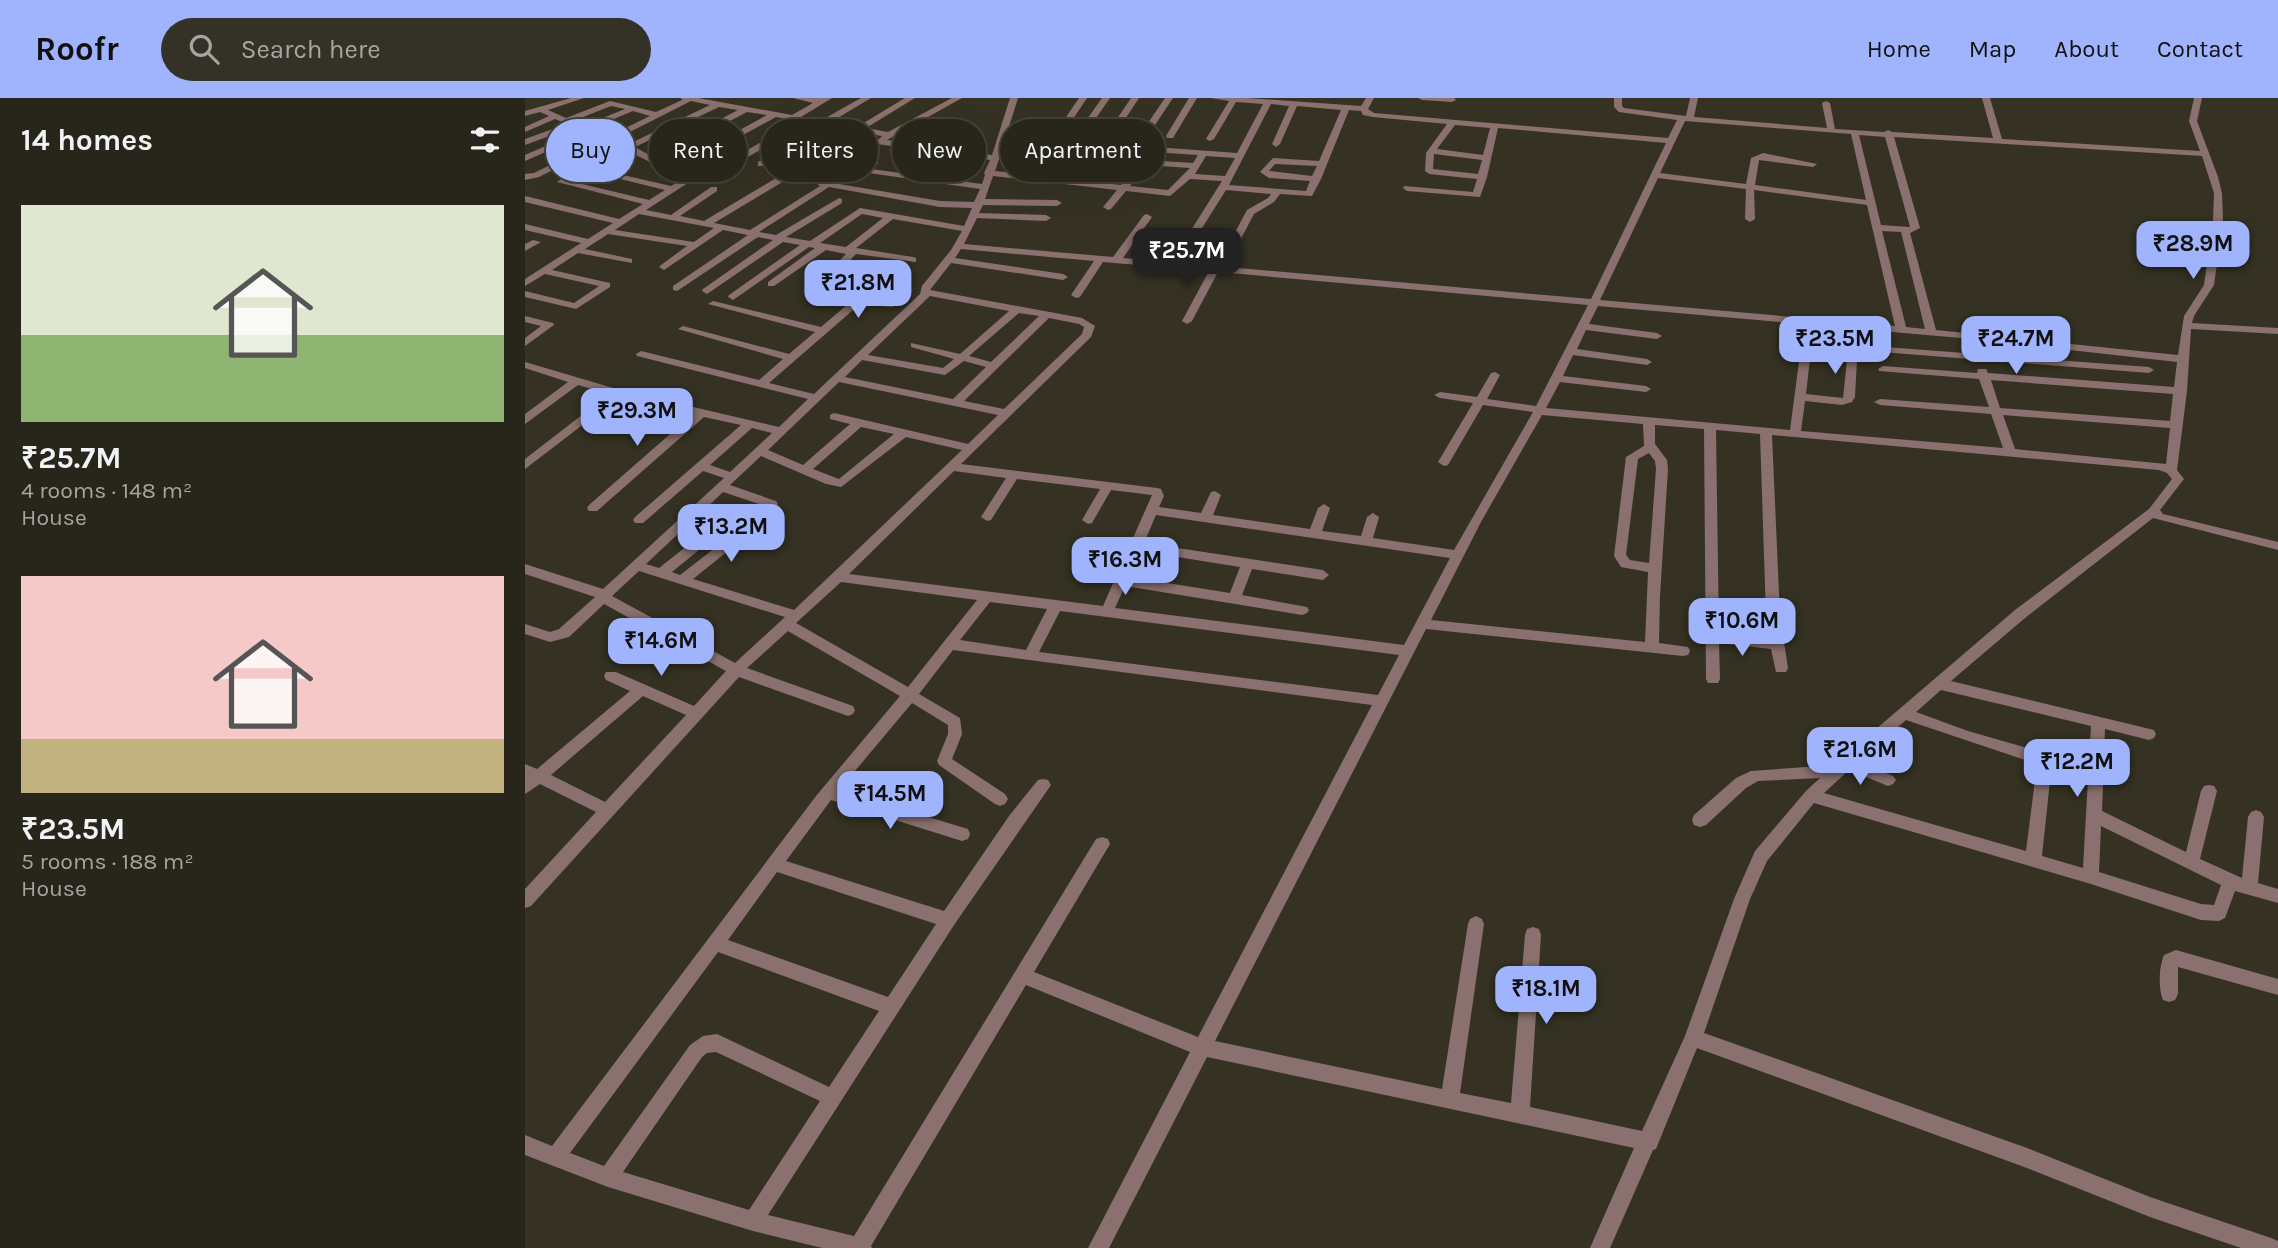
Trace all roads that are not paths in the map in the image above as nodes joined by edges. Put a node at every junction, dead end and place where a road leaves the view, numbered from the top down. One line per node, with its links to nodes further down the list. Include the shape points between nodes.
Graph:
1 (580, 98): 31 (street)
2 (753, 98): 29 (street)
3 (797, 98): 23 (street)
4 (867, 98): 45 (street)
5 (911, 98): 46 (street)
6 (935, 98): 21 (street)
7 (1014, 98): 74 (street)
8 (1083, 98): 47 (street)
9 (1106, 98): 48 (street)
10 (1135, 98): 49 (street)
11 (1169, 98): 50 (street)
12 (1193, 98): 62 (street)
13 (1215, 98): 22 (street)
14 (1370, 98): 33 (street)
15 (1422, 98): 24 (street)
16 (1618, 98): 39 (street, via 1622,110)
17 (1694, 98): 39 (street)
18 (1986, 98): 64 (street)
19 (2198, 98): 77 (street, via 2193,121)
20 (688, 99): 27 (street); 36 (street)
21 (956, 99): 61 (street)
22 (1228, 99): 25 (street); 63 (street)
23 (824, 100): 38 (street)
24 (1453, 100)
25 (1268, 102): 28 (street); 78 (street)
26 (1826, 103): 56 (street)
27 (718, 104): 29 (street); 67 (street)
28 (1294, 104): 30 (street); 68 (street)
29 (742, 108): 35 (street); 43 (street)
30 (1346, 108): 33 (street); 81 (street)
31 (539, 109): 34 (street); 37 (street)
32 (632, 109): 36 (street); 41 (street, via 610,103); 42 (street)
33 (1364, 109): 51 (street, via 1373,115)
34 (525, 114)
35 (775, 114): 38 (street); 54 (street)
36 (657, 115): 52 (street)
37 (555, 116): 40 (street); 55 (street)
38 (792, 117): 44 (street)
39 (1686, 117): 56 (street); 65 (street)
40 (562, 119)
41 (575, 119)
42 (610, 119)
43 (722, 119)
44 (801, 119)
45 (830, 119)
46 (878, 119)
47 (1069, 119)
48 (1091, 119)
49 (1121, 119)
50 (1155, 119)
51 (1453, 122): 53 (street); 72 (street)
52 (635, 126)
53 (1495, 126): 65 (street); 80 (street)
54 (747, 129)
55 (525, 130)
56 (1831, 130): 57 (street)
57 (1854, 131): 59 (street); 111 (street)
58 (546, 132): 66 (street)
59 (1888, 132): 64 (street); 126 (street, via 1915,228)
60 (878, 133): 61 (street)
61 (889, 135): 69 (street, via 880,142)
62 (1170, 136)
63 (1210, 139)
64 (1998, 139): 77 (street)
65 (1672, 141): 87 (street)
66 (525, 142)
67 (635, 144)
68 (1276, 144)
69 (892, 145)
70 (546, 148): 79 (street)
71 (1165, 151): 76 (street)
72 (1431, 151): 80 (street); 89 (street, via 1429,173)
73 (986, 153): 74 (street)
74 (997, 153): 75 (street); 86 (street)
75 (1000, 153)
76 (1203, 154): 78 (street); 85 (street)
77 (2206, 154): 166 (street, via 2218,193 2218,220 2209,285)
78 (1240, 156): 90 (street)
79 (525, 158)
80 (1487, 158): 89 (street)
81 (1323, 164): 91 (street); 91 (street, via 1273,161 1264,172)
82 (1813, 164): 101 (street, via 1757,156)
83 (1165, 168): 85 (street)
84 (546, 170): 88 (street)
85 (1192, 170): 90 (street); 102 (street, via 1170,193)
86 (988, 173): 100 (street); 102 (street)
87 (1656, 175): 101 (street); 160 (street)
88 (525, 177)
89 (1483, 177): 103 (street, via 1476,195)
90 (1228, 179): 106 (street); 144 (street)
91 (1317, 179): 106 (street, via 1309,194)
92 (635, 180): 104 (street)
93 (561, 182): 109 (street)
94 (684, 182): 104 (street)
95 (777, 182): 121 (street)
96 (820, 182): 99 (street)
97 (940, 182): 100 (street)
98 (1130, 182): 102 (street)
99 (827, 185): 113 (street); 128 (street)
100 (983, 187): 113 (street)
101 (1750, 187): 111 (street); 119 (street)
102 (1125, 188): 112 (street)
103 (1407, 188)
104 (674, 189): 109 (street)
105 (713, 189): 117 (street)
106 (1277, 192): 146 (street, via 1251,212)
107 (525, 199): 120 (street)
108 (839, 201): 129 (street)
109 (652, 203): 114 (street)
110 (1057, 203): 113 (street)
111 (1871, 203): 124 (street)
112 (1108, 206)
113 (976, 208): 118 (street); 125 (street)
114 (638, 211): 117 (street); 120 (street)
115 (891, 216): 125 (street); 133 (street, via 857,212); 138 (street)
116 (1147, 217): 142 (street)
117 (672, 218): 121 (street)
118 (1046, 218)
119 (1750, 219)
120 (621, 222): 127 (street)
121 (706, 224): 123 (street)
122 (525, 227): 131 (street)
123 (722, 228): 128 (street); 132 (street)
124 (1878, 228): 126 (street); 168 (street)
125 (967, 229): 134 (street)
126 (1905, 230): 172 (street)
127 (607, 231): 131 (street); 132 (street)
128 (753, 234): 129 (street); 151 (street)
129 (779, 239): 133 (street); 152 (street)
130 (535, 242): 136 (street)
131 (589, 242): 137 (street)
132 (695, 245): 145 (street)
133 (809, 245): 135 (street); 157 (street)
134 (959, 246): 139 (street); 141 (street)
135 (823, 247): 138 (street); 150 (street)
136 (525, 248)
137 (576, 250): 143 (street); 147 (street)
138 (850, 251): 140 (street); 153 (street)
139 (1100, 259): 142 (street); 156 (street)
140 (912, 260)
141 (948, 260): 148 (street); 155 (street, via 924,289)
142 (1116, 260): 144 (street)
143 (629, 261)
144 (1173, 266): 146 (street)
145 (664, 267)
146 (1217, 270): 160 (street); 164 (street)
147 (544, 271): 149 (street); 154 (street, via 607,285 576,306)
148 (1063, 277)
149 (525, 283)
150 (771, 284)
151 (677, 288)
152 (707, 291)
153 (815, 292)
154 (525, 294)
155 (926, 294): 161 (street); 181 (street)
156 (1076, 295)
157 (733, 297)
158 (712, 304): 169 (street)
159 (893, 304): 169 (street, via 858,301)
160 (1594, 304): 165 (street); 168 (street)
161 (1016, 310): 162 (street); 182 (street)
162 (1046, 315): 188 (street); 212 (street, via 1082,321 1090,330)
163 (525, 319): 175 (street, via 549,326)
164 (1187, 321)
165 (1584, 326): 174 (street); 179 (street)
166 (2186, 327): 171 (street); 185 (street)
167 (683, 329): 183 (street)
168 (1901, 330): 172 (street)
169 (823, 331): 183 (street)
170 (1808, 331): 177 (street)
171 (2278, 331)
172 (1931, 332): 173 (street)
173 (1972, 336): 184 (street); 185 (street)
174 (1657, 337)
175 (525, 343)
176 (915, 345): 182 (street)
177 (1806, 346): 204 (street); 204 (street, via 1850,354 1849,397 1842,402)
178 (1885, 350): 184 (street)
179 (1570, 351): 186 (street); 195 (street)
180 (641, 354): 198 (street)
181 (862, 357): 196 (street); 199 (street)
182 (962, 357): 188 (street); 199 (street)
183 (791, 358): 198 (street)
184 (1978, 358): 191 (street); 193 (street)
185 (2181, 359): 201 (street)
186 (1647, 362)
187 (525, 365): 189 (street)
188 (993, 366): 208 (street)
189 (538, 369): 194 (street); 197 (street)
190 (1883, 369): 193 (street)
191 (2149, 369)
192 (1496, 375): 206 (street)
193 (1985, 377): 201 (street); 210 (street)
194 (525, 378)
195 (1556, 378): 200 (street); 209 (street)
196 (839, 379): 199 (street); 205 (street)
197 (576, 381): 202 (street); 214 (street)
198 (761, 384): 205 (street)
199 (934, 384): 208 (street)
200 (1646, 389)
201 (2181, 391): 218 (street)
202 (617, 393): 211 (street); 229 (street)
203 (1440, 395): 206 (street)
204 (1801, 397): 223 (street)
205 (818, 398): 220 (street)
206 (1479, 401): 209 (street); 228 (street)
207 (1880, 402): 210 (street)
208 (955, 403): 212 (street)
209 (1539, 410): 215 (street); 255 (street)
210 (1997, 411): 218 (street); 227 (street)
211 (702, 412): 217 (street); 240 (street)
212 (1007, 413): 224 (street)
213 (834, 418): 216 (street)
214 (525, 420)
215 (1649, 422): 219 (street); 225 (street)
216 (858, 423): 222 (street); 232 (street)
217 (750, 424): 220 (street); 230 (street)
218 (2177, 425): 233 (street)
219 (1710, 427): 221 (street); 274 (street)
220 (781, 431): 226 (street)
221 (1766, 432): 223 (street); 276 (street)
222 (903, 433): 224 (street); 232 (street, via 841,483)
223 (1795, 435): 227 (street)
224 (971, 448): 231 (street)
225 (1650, 448): 259 (street, via 1662,468); 259 (street, via 1632,457 1620,556 1626,564)
226 (761, 451): 232 (street); 235 (street)
227 (2010, 453): 233 (street)
228 (1444, 462)
229 (525, 465)
230 (701, 466): 235 (street); 248 (street)
231 (952, 467): 234 (street); 262 (street)
232 (804, 470)
233 (2171, 470): 243 (street, via 2178,479)
234 (1014, 475): 236 (street); 245 (street)
235 (734, 477): 237 (street)
236 (1108, 486): 242 (street, via 1157,492); 250 (street)
237 (723, 487): 239 (street); 244 (street)
238 (1215, 495): 246 (street)
239 (772, 504)
240 (593, 508)
241 (1324, 508): 251 (street)
242 (1152, 510): 246 (street); 253 (street)
243 (2154, 511): 254 (street, via 2164,519); 285 (street, via 2020,614)
244 (692, 512): 257 (street); 260 (street, via 723,524)
245 (987, 517)
246 (1205, 517): 251 (street)
247 (1373, 517): 252 (street)
248 (639, 520)
249 (759, 520): 264 (street)
250 (1089, 520)
251 (1314, 534): 252 (street)
252 (1366, 541): 255 (street)
253 (1135, 546): 256 (street); 263 (street)
254 (2278, 546)
255 (1458, 555): 272 (street)
256 (1248, 563): 261 (street); 267 (street)
257 (636, 565): 260 (street); 265 (street)
258 (525, 569): 265 (street)
259 (1654, 569): 277 (street)
260 (661, 574): 264 (street)
261 (1323, 575)
262 (838, 577): 266 (street); 271 (street)
263 (1120, 580): 267 (street); 270 (street)
264 (682, 582): 271 (street, via 746,598)
265 (603, 596): 273 (street, via 559,636); 282 (street)
266 (987, 596): 268 (street); 275 (street)
267 (1234, 598): 269 (street)
268 (1056, 605): 270 (street); 280 (street)
269 (1302, 610)
270 (1107, 612): 278 (street)
271 (792, 620): 282 (street); 287 (street)
272 (1422, 624): 277 (street); 278 (street)
273 (525, 629)
274 (1711, 637): 276 (street); 284 (street)
275 (950, 644): 280 (street); 287 (street)
276 (1777, 645): 281 (street)
277 (1652, 648): 279 (street)
278 (1408, 651): 288 (street)
279 (1683, 651)
280 (1030, 656): 288 (street)
281 (1781, 668)
282 (736, 670): 289 (street); 290 (street)
283 (611, 676): 286 (street)
284 (1713, 679)
285 (1940, 684): 291 (street); 292 (street)
286 (642, 689): 290 (street); 295 (street)
287 (910, 695): 300 (street); 302 (street, via 955,722 944,761)
288 (1383, 701): 326 (street)
289 (848, 710)
290 (696, 713): 303 (street)
291 (1906, 714): 294 (street); 309 (street, via 2045,762)
292 (2098, 722): 293 (street); 304 (street)
293 (2148, 734)
294 (1842, 766): 296 (street); 301 (street); 306 (street, via 1756,775)
295 (532, 774): 298 (street); 303 (street)
296 (1888, 780)
297 (1043, 785): 317 (street)
298 (525, 788)
299 (2209, 792): 310 (street)
300 (828, 793): 307 (street); 311 (street)
301 (1811, 796): 309 (street); 325 (street, via 1761,856)
302 (1000, 799)
303 (607, 810): 316 (street)
304 (2094, 815): 310 (street); 312 (street)
305 (2256, 817): 314 (street)
306 (1700, 820)
307 (962, 834)
308 (1102, 844): 321 (street)
309 (2033, 860): 312 (street)
310 (2191, 862): 313 (street)
311 (774, 864): 317 (street); 320 (street)
312 (2091, 877): 313 (street, via 2213,915 2221,909)
313 (2230, 882): 314 (street)
314 (2249, 888): 315 (street)
315 (2278, 896)
316 (525, 901)
317 (948, 920): 324 (street)
318 (1476, 924): 328 (street)
319 (1533, 935): 329 (street)
320 (715, 943): 324 (street); 332 (street)
321 (1024, 976): 326 (street); 335 (street)
322 (2278, 987): 323 (street, via 2176,958 2170,961)
323 (2169, 994)
324 (892, 1007): 327 (street)
325 (1693, 1038): 330 (street); 338 (street)
326 (1201, 1046): 328 (street); 336 (street)
327 (833, 1098): 333 (street, via 709,1042 696,1051); 334 (street)
328 (1450, 1098): 329 (street)
329 (1520, 1113): 330 (street)
330 (1649, 1142): 337 (street)
331 (525, 1145): 332 (street)
332 (556, 1156): 333 (street)
333 (608, 1177): 334 (street)
334 (753, 1222): 335 (street)
335 (861, 1247)
336 (1098, 1248)
337 (1600, 1248)
338 (2270, 1248)

